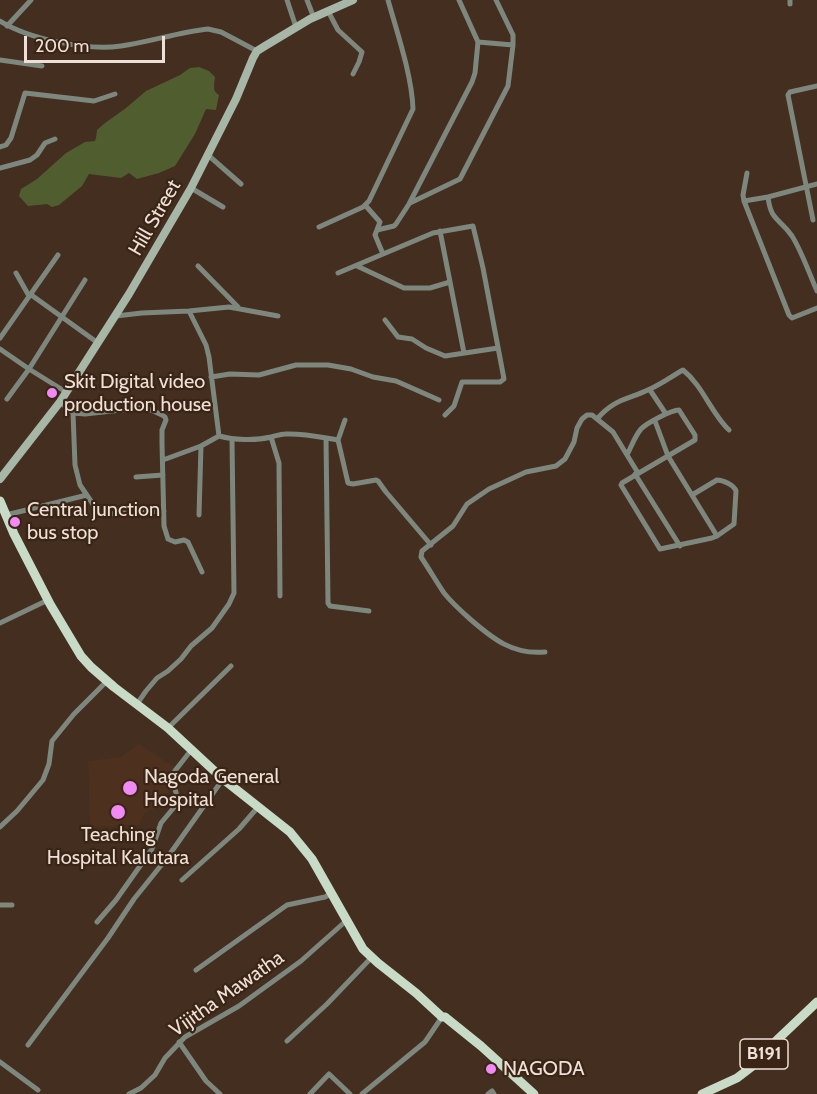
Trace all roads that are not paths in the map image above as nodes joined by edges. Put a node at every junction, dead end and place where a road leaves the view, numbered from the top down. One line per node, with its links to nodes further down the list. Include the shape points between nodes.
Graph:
1 (31, 0): 11 (street)
2 (287, 0): 12 (street)
3 (307, 0): 9 (street)
4 (350, 0): 8 (main road)
5 (388, 0): 33 (street, via 413,109)
6 (459, 0): 13 (street)
7 (496, 0): 14 (street, via 513,35)
8 (328, 11): 9 (main road); 18 (street, via 338,30 362,52)
9 (314, 18): 12 (main road)
10 (0, 21): 11 (street)
11 (7, 26): 15 (street, via 34,37 92,46 120,46 208,30 221,32)
12 (296, 27): 15 (main road)
13 (478, 42): 14 (street); 32 (street, via 472,82)
14 (513, 45): 32 (street, via 508,86 462,176)
15 (257, 51): 23 (main road, Hill Street)
16 (0, 60): 17 (street)
17 (42, 66)
18 (353, 74)
19 (817, 86): 28 (street, via 788,95)
20 (116, 94): 22 (street, via 94,101 25,93 11,138)
21 (55, 139): 24 (street, via 45,143 30,159)
22 (0, 147)
23 (208, 155): 26 (street); 29 (main road, Hill Street)
24 (0, 168)
25 (747, 173): 31 (street)
26 (241, 184)
27 (817, 184): 28 (street)
28 (807, 187): 30 (street); 35 (street)
29 (191, 188): 34 (street); 52 (main road, Hill Street)
30 (768, 197): 31 (street); 47 (street, via 772,214 790,234)
31 (744, 201): 50 (street, via 789,315 792,318)
32 (409, 204): 37 (street, via 394,226)
33 (365, 205): 36 (street); 37 (street, via 379,219)
34 (223, 207)
35 (813, 220)
36 (319, 227)
37 (377, 230): 39 (street, via 375,238)
38 (440, 231): 39 (street); 46 (street); 59 (street, via 470,225 474,228)
39 (383, 254): 42 (street)
40 (57, 255): 48 (street)
41 (198, 266): 49 (street)
42 (357, 266): 44 (street); 46 (street, via 404,288 430,288)
43 (16, 273): 48 (street)
44 (338, 273)
45 (85, 280): 54 (street)
46 (450, 282): 61 (street)
47 (817, 291)
48 (29, 295): 54 (street); 57 (street)
49 (239, 308): 51 (street); 53 (street)
50 (817, 308)
51 (189, 311): 52 (street); 63 (street, via 206,345)
52 (116, 316): 58 (main road, Hill Street)
53 (278, 316)
54 (62, 318): 58 (street); 62 (street)
55 (385, 320): 61 (street, via 398,337 412,339 445,356)
56 (0, 326): 57 (street)
57 (2, 335)
58 (98, 343): 65 (main road, Hill Street)
59 (498, 348): 61 (street); 71 (street, via 503,381 462,382 454,406)
60 (0, 349): 62 (street)
61 (464, 353)
62 (29, 369): 65 (street); 66 (street)
63 (211, 376): 67 (street, via 328,365 396,381); 76 (street)
64 (650, 390): 70 (street); 72 (street, via 622,400); 75 (street, via 685,371)
65 (66, 392): 68 (main road, Hill Street)
66 (7, 399)
67 (439, 400)
68 (60, 402): 69 (street); 88 (main road, Hill Street)
69 (73, 413): 84 (street, via 145,408 162,415 166,420 162,430); 89 (street, via 75,465)
70 (666, 414): 74 (street); 83 (street, via 679,410 695,437)
71 (445, 416)
72 (597, 419): 82 (street, via 613,432); 96 (street, via 592,415 582,419 565,459 556,466 526,472 489,489 467,504 453,526)
73 (345, 420): 80 (street)
74 (655, 421): 82 (street, via 640,430); 83 (street)
75 (729, 430)
76 (219, 436): 79 (street); 81 (street)
77 (271, 437): 78 (street, via 302,434); 79 (street); 99 (street, via 279,463)
78 (326, 438): 80 (street); 101 (street, via 328,603)
79 (232, 439): 106 (street, via 234,593 212,627 157,678)
80 (338, 440): 96 (street, via 348,483 378,481)
81 (201, 446): 84 (street); 94 (street)
82 (627, 455): 85 (street)
83 (668, 456): 85 (street); 90 (street)
84 (163, 460): 86 (street)
85 (637, 474): 97 (street); 97 (street, via 621,487 658,548)
86 (163, 475): 87 (street); 92 (street)
87 (136, 477)
88 (0, 479)
89 (87, 495): 92 (street, via 106,514); 93 (street)
90 (692, 495): 95 (street); 95 (street, via 717,480 736,489 734,524)
91 (0, 501): 93 (main road)
92 (164, 511): 98 (street, via 168,539 188,542)
93 (6, 515): 100 (main road)
94 (199, 515)
95 (717, 536): 97 (street)
96 (431, 545): 103 (street, via 422,551 422,557 458,608 503,645)
97 (680, 546)
98 (202, 572)
99 (280, 596)
100 (48, 600): 102 (street); 105 (main road, via 81,656)
101 (369, 611)
102 (0, 623)
103 (545, 652)
104 (231, 666): 107 (street)
105 (107, 681): 106 (main road); 111 (street, via 52,741 43,780)
106 (137, 704): 107 (main road)
107 (168, 728): 108 (main road)
108 (192, 749): 109 (main road); 117 (street, via 174,772 175,807 161,823 152,849)
109 (223, 779): 110 (main road); 124 (street)
110 (258, 807): 112 (street); 113 (main road, via 301,844)
111 (0, 827)
112 (182, 880)
113 (332, 893): 116 (main road); 119 (street, via 287,905)
114 (0, 905): 115 (street)
115 (12, 905)
116 (347, 920): 118 (main road); 123 (street, Vijitha Mawatha, via 301,961 239,1006)
117 (97, 922)
118 (372, 957): 121 (main road); 122 (street)
119 (196, 970)
120 (817, 1002): 135 (main road, B191, via 754,1065 737,1078)
121 (442, 1017): 131 (street, via 425,1041); 134 (main road)
122 (287, 1041)
123 (179, 1042): 127 (street, Vijitha Mawatha, via 155,1075); 128 (street)
124 (28, 1045)
125 (0, 1062): 126 (street)
126 (38, 1090)
127 (129, 1094)
128 (219, 1094)
129 (310, 1094): 130 (street, via 329,1074)
130 (350, 1094)
131 (362, 1094)
132 (488, 1094): 133 (street)
133 (494, 1094)
134 (534, 1094)
135 (702, 1094)

